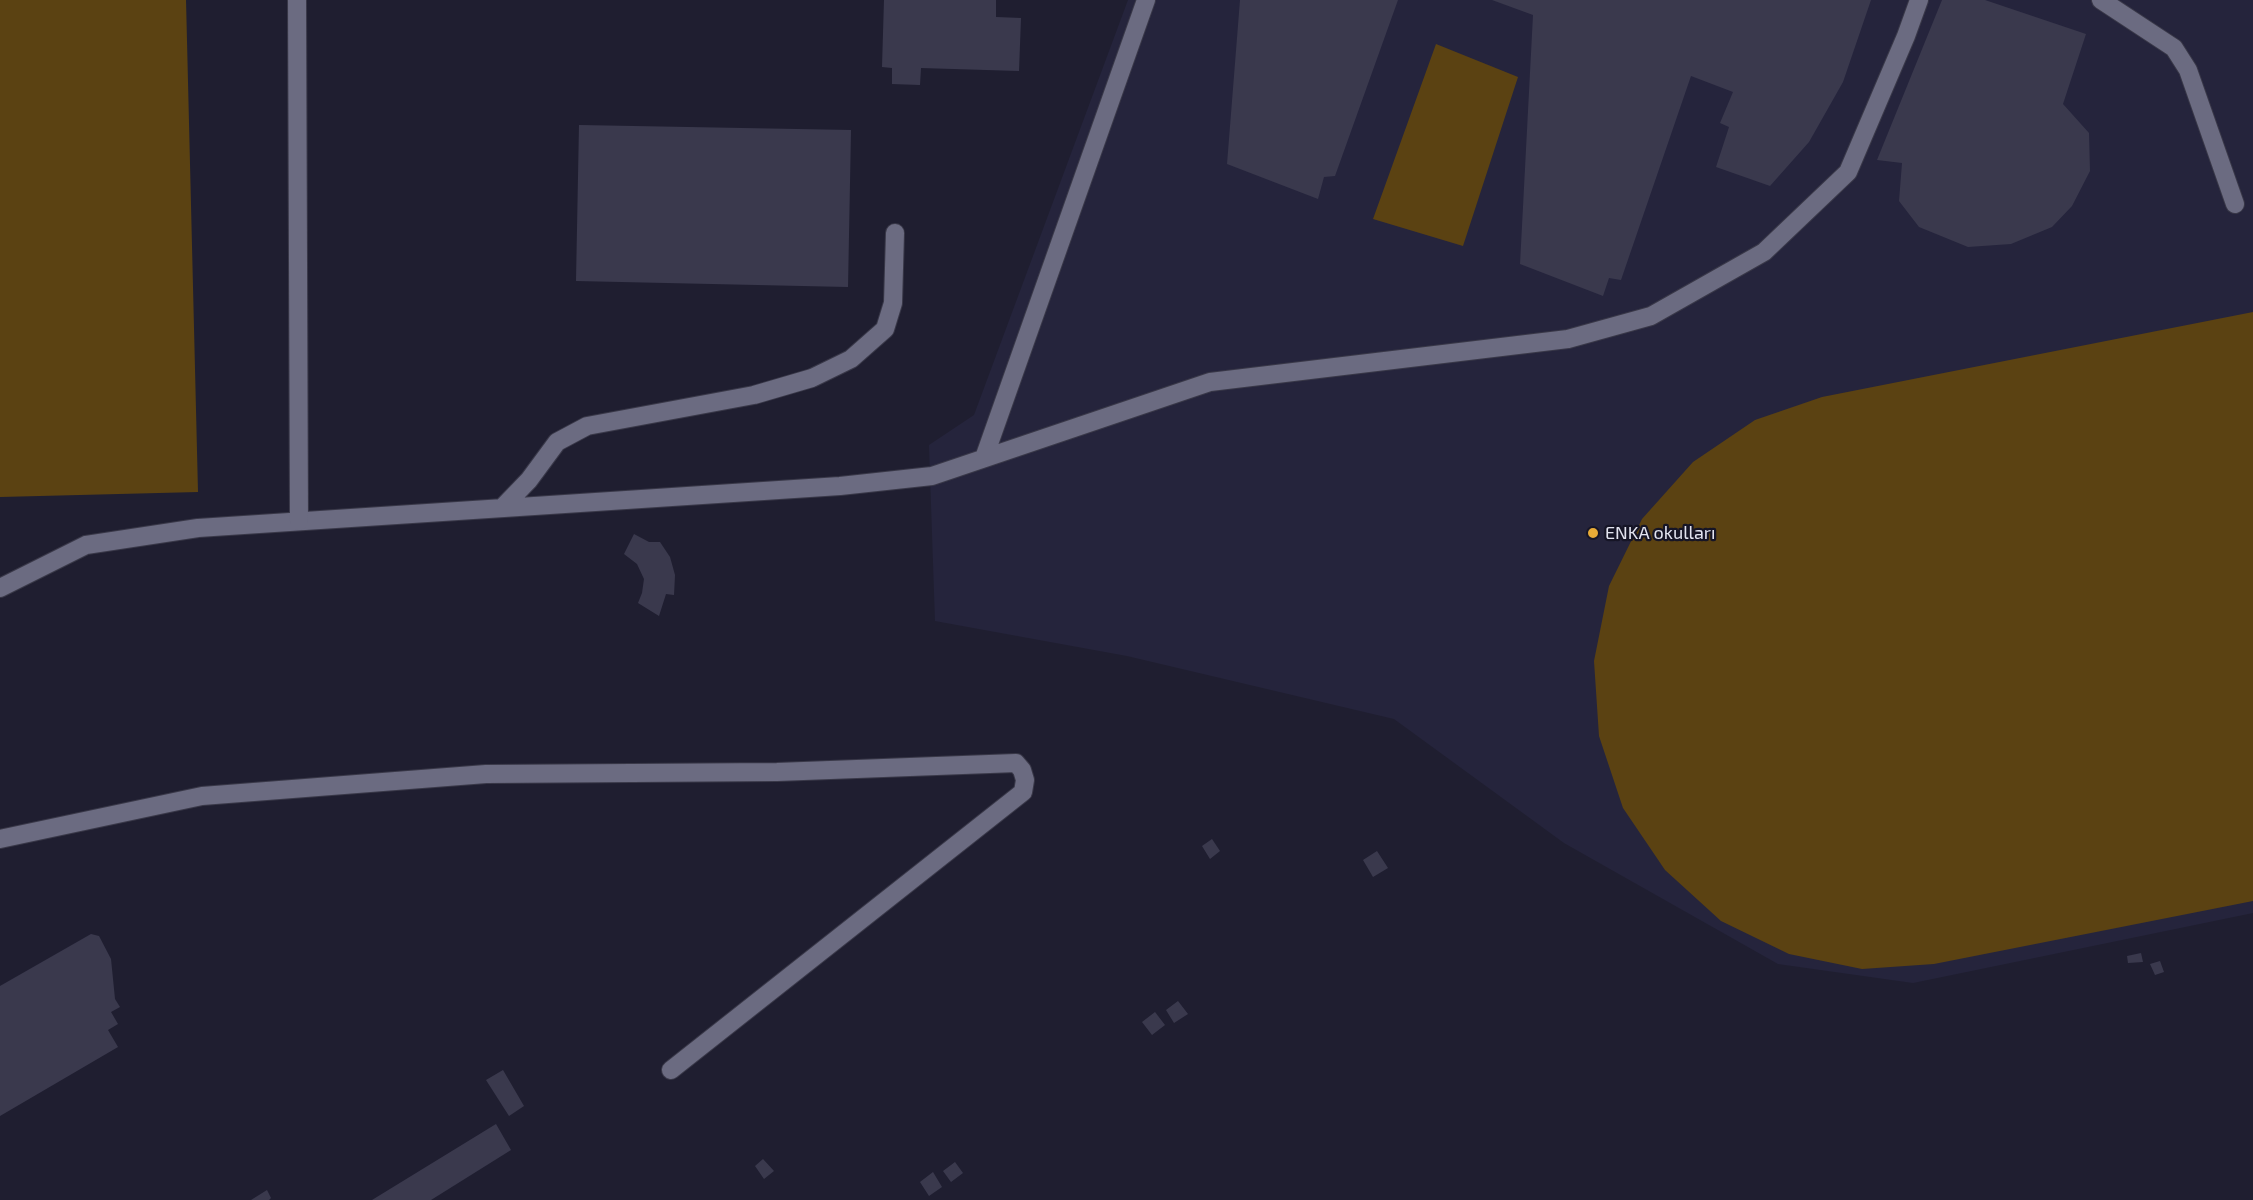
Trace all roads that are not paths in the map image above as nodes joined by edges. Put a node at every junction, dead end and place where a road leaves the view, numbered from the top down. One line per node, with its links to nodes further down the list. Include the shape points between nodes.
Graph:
1 (297, 0): 9 (street)
2 (1146, 0): 7 (street)
3 (1919, 0): 7 (street, via 1848,172 1764,252 1651,316 1568,339 1210,382)
4 (2101, 0): 5 (street, via 2174,48 2198,95)
5 (2235, 204)
6 (895, 233): 8 (street, via 893,303 885,329 851,359 812,378 754,395 587,426 557,442)
7 (984, 458): 8 (street, via 932,476 840,486)
8 (502, 508): 9 (street)
9 (299, 521): 10 (street, via 198,528 86,545)
10 (0, 588)
11 (0, 839): 12 (street, via 202,796 486,774 777,772 1016,763 1026,780 1023,792)
12 (671, 1070)

